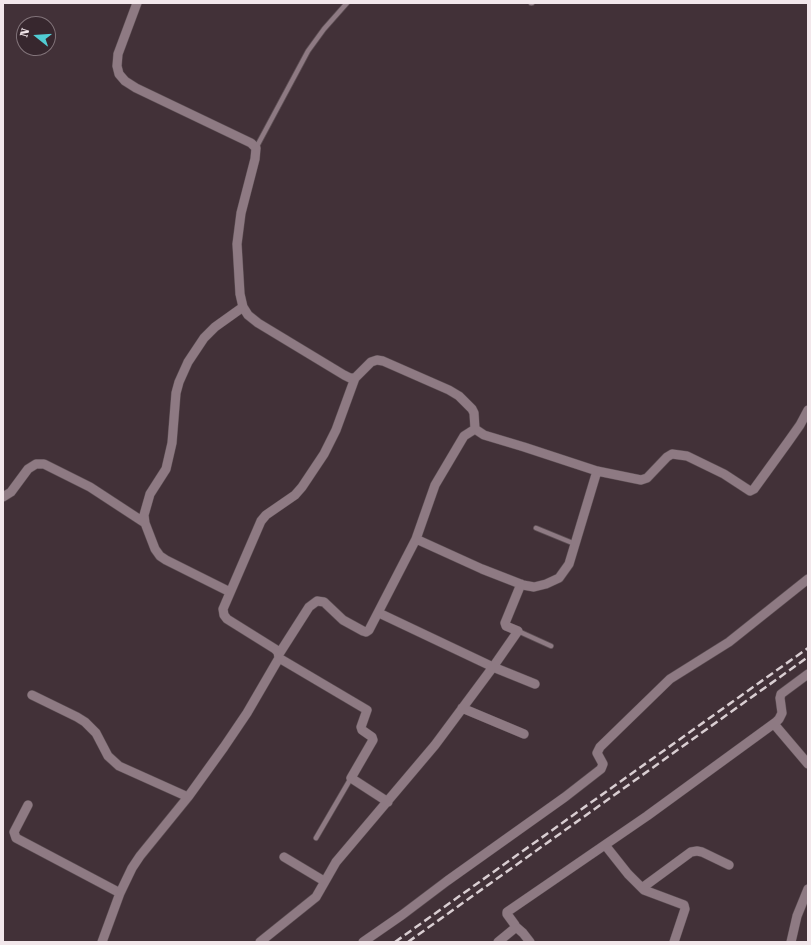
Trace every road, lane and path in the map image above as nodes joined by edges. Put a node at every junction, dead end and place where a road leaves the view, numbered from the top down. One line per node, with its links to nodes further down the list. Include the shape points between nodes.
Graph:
1 (137, 3): 3 (street, via 118,54 119,74 136,88)
2 (347, 3): 3 (lane, via 312,45)
3 (256, 148): 4 (street, via 241,213 237,244)
4 (242, 307): 5 (street, via 258,323 344,375); 10 (street, via 204,338 188,362 179,382 169,458 162,478 148,498)
5 (355, 378): 7 (street, via 371,362 377,360 391,363 459,396 472,409); 16 (street, via 336,430 324,454 295,495 261,521)
6 (808, 410): 8 (street, via 752,490 702,462 679,454 667,457 647,478 641,480)
7 (475, 429): 8 (street, via 484,435); 12 (street, via 464,436 435,485)
8 (597, 471): 13 (street)
9 (3, 497): 10 (street, via 11,492 28,469 36,464 44,464 90,487)
10 (145, 523): 16 (street, via 160,556)
11 (536, 528): 13 (lane)
12 (416, 539): 15 (street); 17 (street)
13 (575, 544): 15 (street, via 569,564 559,578 534,586)
14 (808, 579): 44 (street, via 729,642 670,679 600,747 597,753 603,764 601,769)
15 (521, 584): 18 (street, via 505,623 506,626)
16 (230, 592): 20 (street, via 223,609 227,619 275,649)
17 (379, 613): 20 (street, via 366,632 343,620 324,602 317,600 309,607); 21 (street)
18 (518, 631): 19 (lane); 21 (street)
19 (551, 646)
20 (279, 656): 29 (street, via 368,710 361,729 373,740); 30 (street, via 248,713)
21 (493, 667): 23 (street); 25 (street)
22 (808, 674): 26 (street, via 781,694 782,713)
23 (535, 684)
24 (32, 696): 30 (street, via 85,722 96,733 108,756 119,766)
25 (462, 708): 27 (street); 31 (street)
26 (774, 724): 28 (street); 34 (street)
27 (524, 734)
28 (808, 764)
29 (351, 778): 31 (street); 33 (lane)
30 (188, 797): 40 (street, via 140,856)
31 (388, 802): 37 (street, via 336,862)
32 (28, 805): 40 (street, via 14,832 16,838)
33 (316, 838)
34 (606, 845): 38 (street); 41 (street, via 507,912)
35 (284, 857): 37 (street)
36 (729, 865): 38 (street, via 702,852 691,852)
37 (324, 881): 43 (street, via 316,897)
38 (642, 888): 47 (street, via 684,905 685,909)
39 (808, 889): 48 (street)
40 (120, 893): 42 (street)
41 (515, 926): 45 (street, via 514,930); 46 (street)
42 (102, 942)
43 (260, 942)
44 (363, 942)
45 (498, 942)
46 (530, 942)
47 (674, 942)
48 (791, 942)

